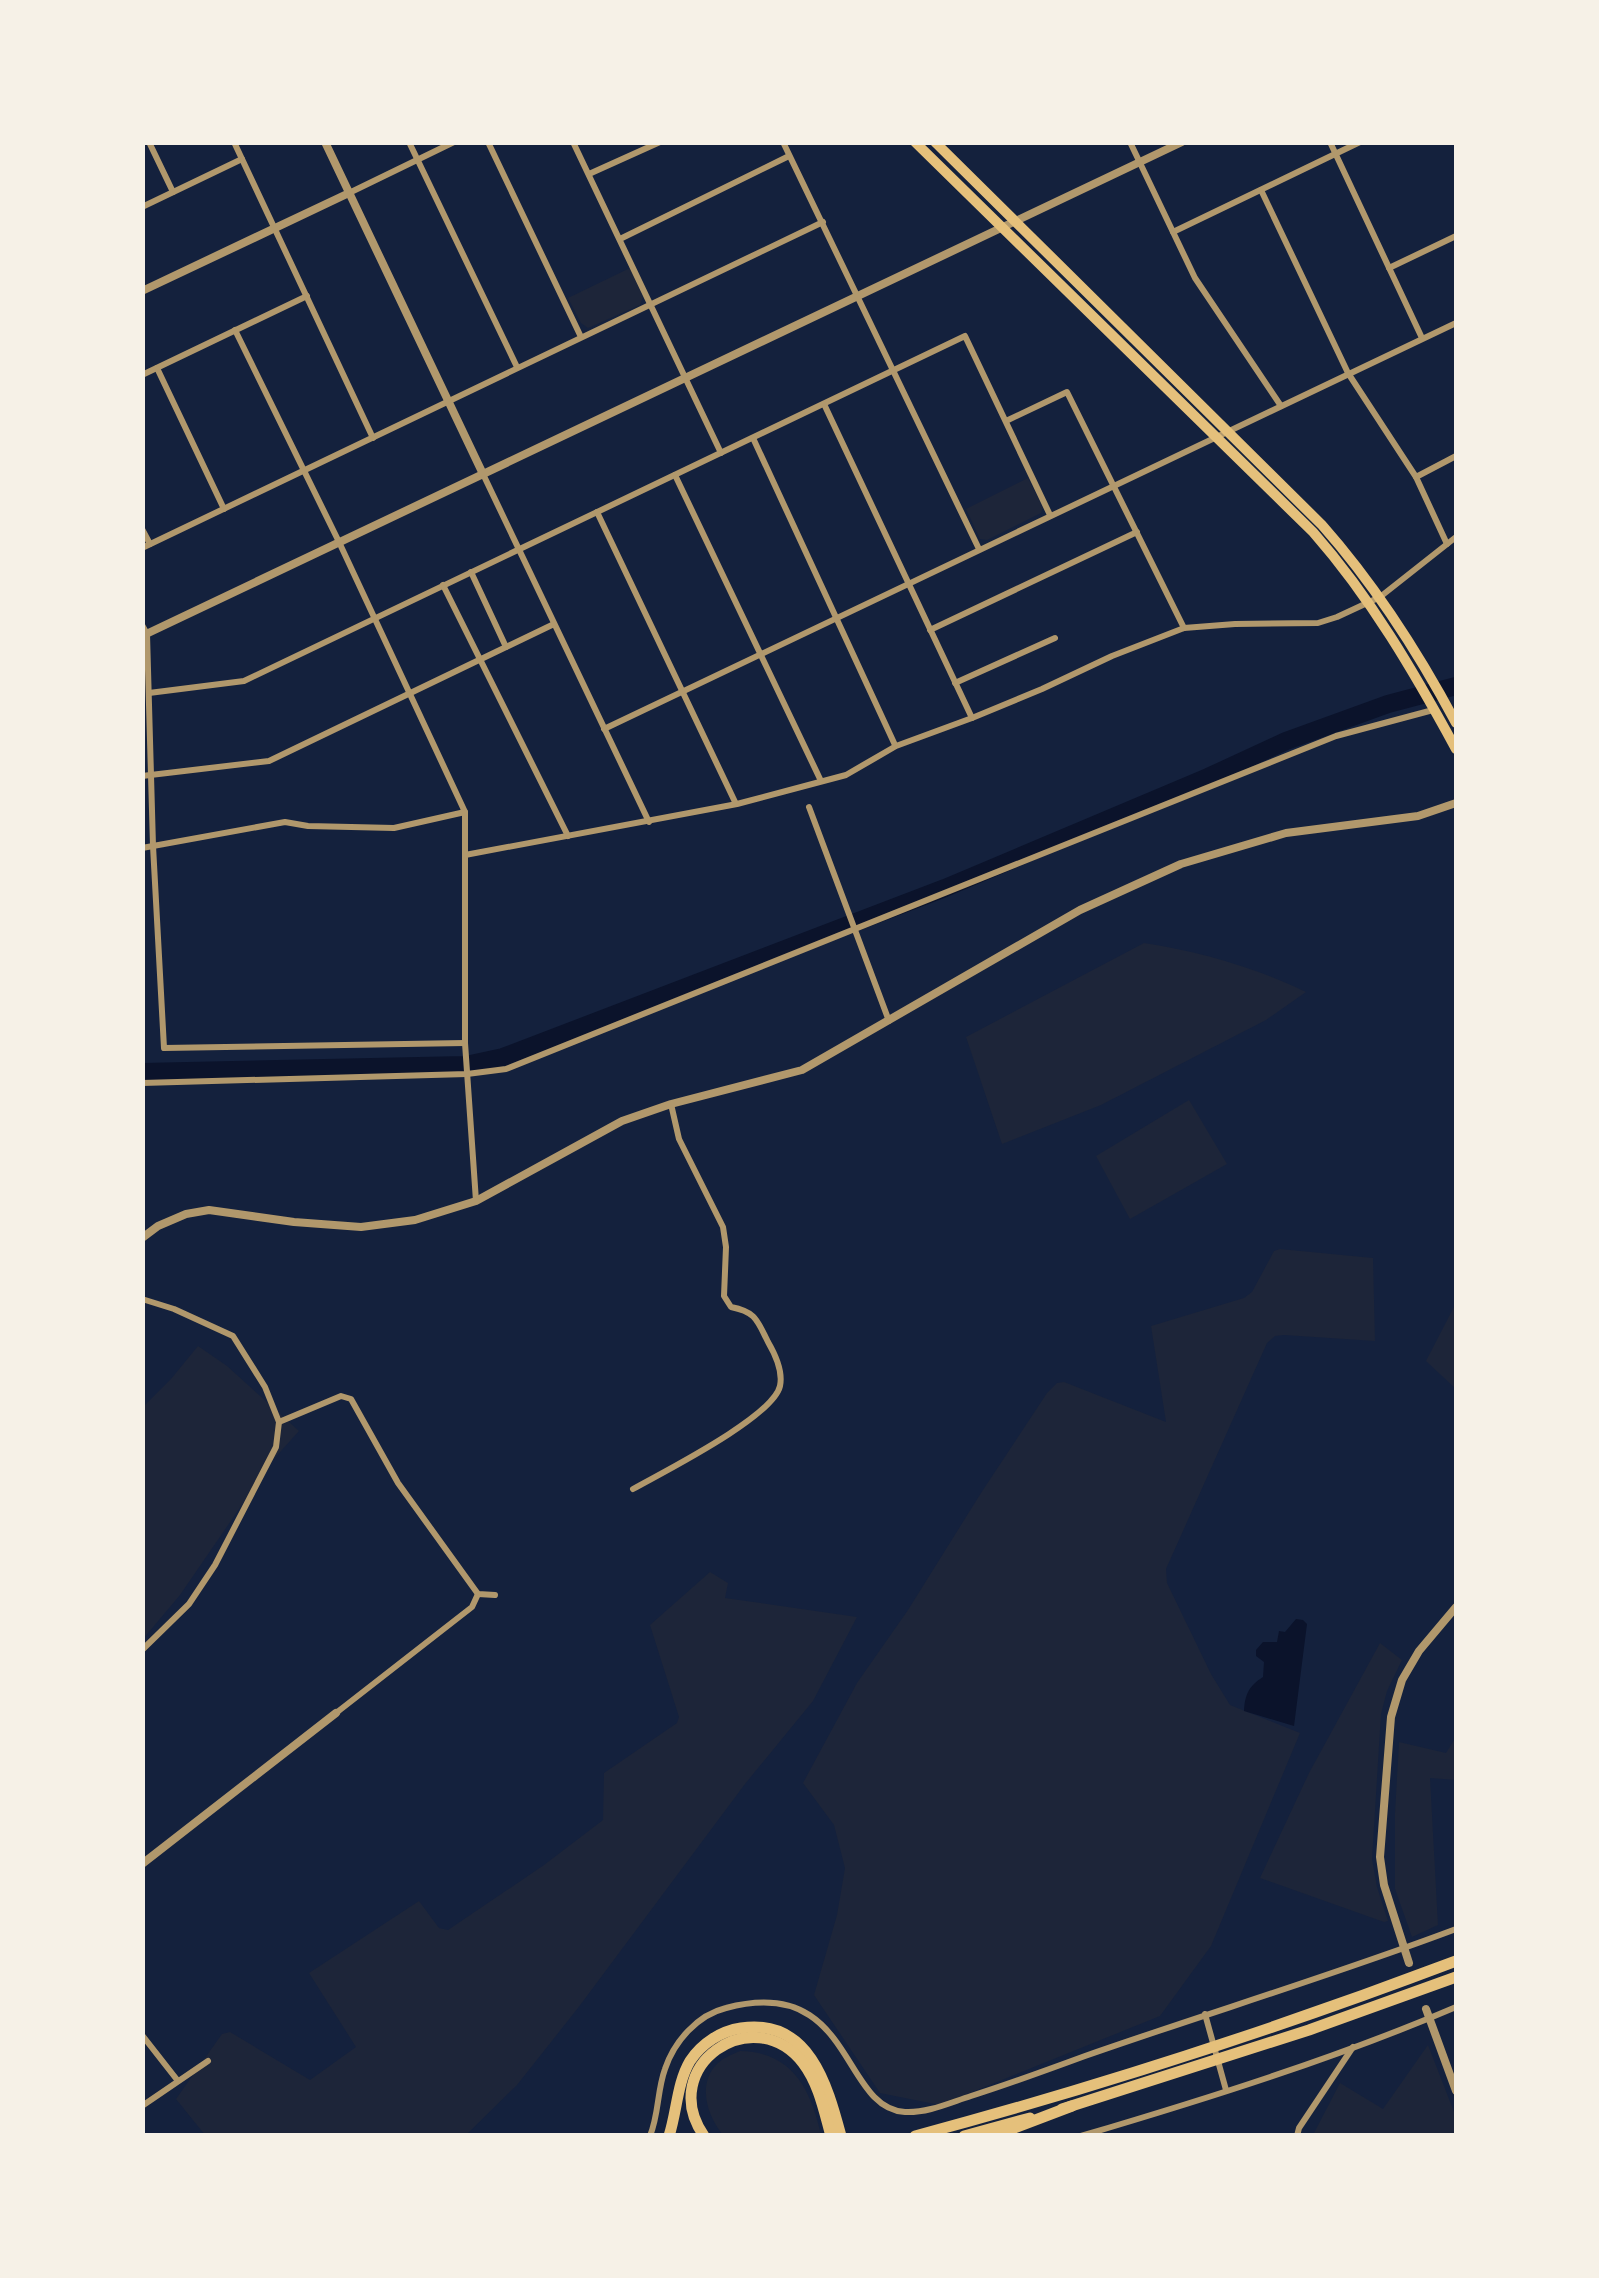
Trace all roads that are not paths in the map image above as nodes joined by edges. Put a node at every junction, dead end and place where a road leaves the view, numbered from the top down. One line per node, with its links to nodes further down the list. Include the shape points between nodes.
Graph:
1 (150, 142): 23 (street)
2 (234, 142): 18 (street)
3 (325, 142): 24 (street)
4 (409, 142): 19 (street)
5 (454, 142): 19 (street)
6 (488, 142): 40 (street)
7 (574, 142): 21 (street)
8 (660, 142): 21 (street)
9 (783, 142): 17 (street)
10 (916, 142): 29 (main road)
11 (936, 142): 27 (main road)
12 (1130, 142): 20 (street)
13 (1182, 142): 20 (street)
14 (1330, 142): 16 (street)
15 (1360, 142): 16 (street)
16 (1335, 154): 22 (street); 33 (street)
17 (789, 156): 26 (street); 32 (street)
18 (242, 160): 23 (street); 28 (street)
19 (417, 160): 24 (street); 42 (street)
20 (1139, 162): 27 (street); 30 (street)
21 (588, 174): 32 (street)
22 (1261, 190): 30 (street); 45 (street)
23 (173, 192): 25 (street)
24 (349, 193): 28 (street); 48 (street)
25 (142, 207)
26 (822, 222): 36 (street); 37 (street)
27 (1016, 222): 29 (street); 52 (main road)
28 (274, 228): 34 (street); 35 (street)
29 (1002, 228): 36 (street); 52 (main road)
30 (1173, 232): 50 (street, via 1195,278)
31 (1456, 236): 33 (street)
32 (619, 239): 37 (street)
33 (1390, 268): 41 (street)
34 (142, 291)
35 (306, 296): 39 (street); 53 (street)
36 (858, 296): 44 (street); 47 (street)
37 (650, 304): 40 (street); 47 (street)
38 (1456, 322): 41 (street)
39 (235, 330): 43 (street); 57 (street)
40 (581, 337): 42 (street)
41 (1422, 338): 45 (street)
42 (517, 367): 48 (street)
43 (157, 368): 46 (street); 62 (street)
44 (894, 370): 49 (street); 51 (street, via 965,336); 72 (street)
45 (1348, 373): 50 (street); 60 (street)
46 (142, 375)
47 (686, 378): 55 (street); 58 (street)
48 (448, 402): 53 (street); 58 (street)
49 (824, 404): 54 (street); 74 (street)
50 (1281, 406): 52 (street)
51 (1006, 421): 61 (street, via 1067,392); 64 (street)
52 (1222, 434): 61 (street); 76 (main road, via 1322,525)
53 (374, 438): 57 (street)
54 (753, 438): 55 (street); 78 (street)
55 (722, 453): 59 (street)
56 (1456, 456): 60 (street)
57 (304, 471): 62 (street); 68 (street)
58 (483, 474): 68 (street); 71 (street)
59 (675, 475): 63 (street); 85 (street)
60 (1416, 477): 69 (street)
61 (1114, 485): 64 (street); 66 (street)
62 (224, 509): 70 (street)
63 (597, 512): 71 (street); 88 (street)
64 (1050, 515): 72 (street)
65 (142, 529): 70 (street)
66 (1137, 532): 80 (street); 81 (street)
67 (1456, 536): 69 (street)
68 (338, 542): 77 (street); 82 (street)
69 (1447, 544): 76 (street)
70 (146, 546)
71 (519, 549): 73 (street); 79 (street)
72 (979, 549): 74 (street)
73 (471, 572): 75 (street); 84 (street)
74 (908, 583): 78 (street); 81 (street)
75 (444, 585): 77 (street); 86 (street)
76 (1374, 600): 80 (street, via 1318,623); 91 (main road); 93 (main road, via 1412,644)
77 (374, 618): 89 (street, via 244,681); 90 (street)
78 (836, 618): 85 (street); 95 (street)
79 (554, 624): 84 (street); 94 (street)
80 (1184, 628): 92 (street)
81 (930, 630): 87 (street)
82 (144, 632): 89 (street)
83 (1055, 638): 87 (street)
84 (506, 647): 86 (street)
85 (761, 654): 88 (street); 98 (street)
86 (480, 659): 90 (street); 104 (street)
87 (955, 683): 92 (street)
88 (682, 691): 94 (street); 100 (street)
89 (148, 693): 97 (street)
90 (410, 693): 97 (street, via 269,761); 102 (street)
91 (1435, 709): 96 (main road); 108 (street, via 1336,736)
92 (972, 718): 95 (street)
93 (1456, 724)
94 (604, 729): 103 (street)
95 (896, 746): 98 (street)
96 (1456, 749)
97 (147, 775): 105 (street)
98 (822, 780): 100 (street)
99 (1456, 803): 109 (street, via 1418,816 1286,833 1181,864 1080,910)
100 (737, 804): 103 (street)
101 (809, 807): 108 (street)
102 (465, 812): 105 (street, via 394,828 285,822); 107 (street)
103 (649, 822): 104 (street)
104 (568, 836): 107 (street)
105 (153, 846): 106 (street); 110 (street, via 164,1048)
106 (142, 848)
107 (465, 856): 110 (street)
108 (854, 928): 109 (street); 111 (street, via 506,1070)
109 (889, 1022): 113 (street, via 802,1070)
110 (466, 1042): 111 (street)
111 (466, 1074): 112 (street); 114 (street)
112 (142, 1083)
113 (671, 1104): 114 (street, via 591,1136); 118 (street, via 679,1138 723,1227 724,1296 730,1307 756,1318 781,1374 776,1396 752,1418)
114 (476, 1201): 115 (street, via 362,1227 209,1210 186,1214)
115 (142, 1238)
116 (142, 1299): 117 (street, via 234,1336 266,1387)
117 (278, 1422): 119 (street, via 341,1396 351,1399 398,1483); 122 (street, via 276,1447 215,1565 189,1604)
118 (634, 1489)
119 (478, 1594): 120 (street); 123 (street, via 472,1607)
120 (495, 1595)
121 (1456, 1607): 126 (street, via 1402,1680 1392,1717 1380,1856)
122 (142, 1650)
123 (336, 1713): 124 (street)
124 (142, 1864)
125 (1456, 1929): 126 (street)
126 (1404, 1948): 128 (street); 132 (street)
127 (1456, 1961): 146 (highway, via 1156,2066)
128 (1409, 1962)
129 (1456, 1977): 141 (highway)
130 (1456, 2007): 133 (street)
131 (1426, 2009): 133 (street)
132 (1205, 2014): 138 (street); 143 (street, via 984,2092 898,2112 870,2092 818,2020 792,2007 757,2002 722,2008 684,2034 665,2068)
133 (1430, 2019): 135 (street); 139 (street)
134 (142, 2034): 137 (street)
135 (1354, 2046): 138 (street); 150 (street)
136 (208, 2062): 137 (street)
137 (178, 2081): 140 (street)
138 (1226, 2090): 149 (street)
139 (1456, 2091)
140 (142, 2106)
141 (1072, 2106): 147 (highway); 148 (highway)
142 (835, 2133): 144 (highway, via 825,2082 809,2054 787,2034 756,2026 711,2039 690,2062); 145 (highway, via 802,2061 782,2044 755,2037 716,2048 697,2070 690,2097)
143 (650, 2136)
144 (669, 2136)
145 (704, 2136)
146 (915, 2136)
147 (964, 2136)
148 (994, 2136)
149 (1081, 2136)
150 (1297, 2136)

